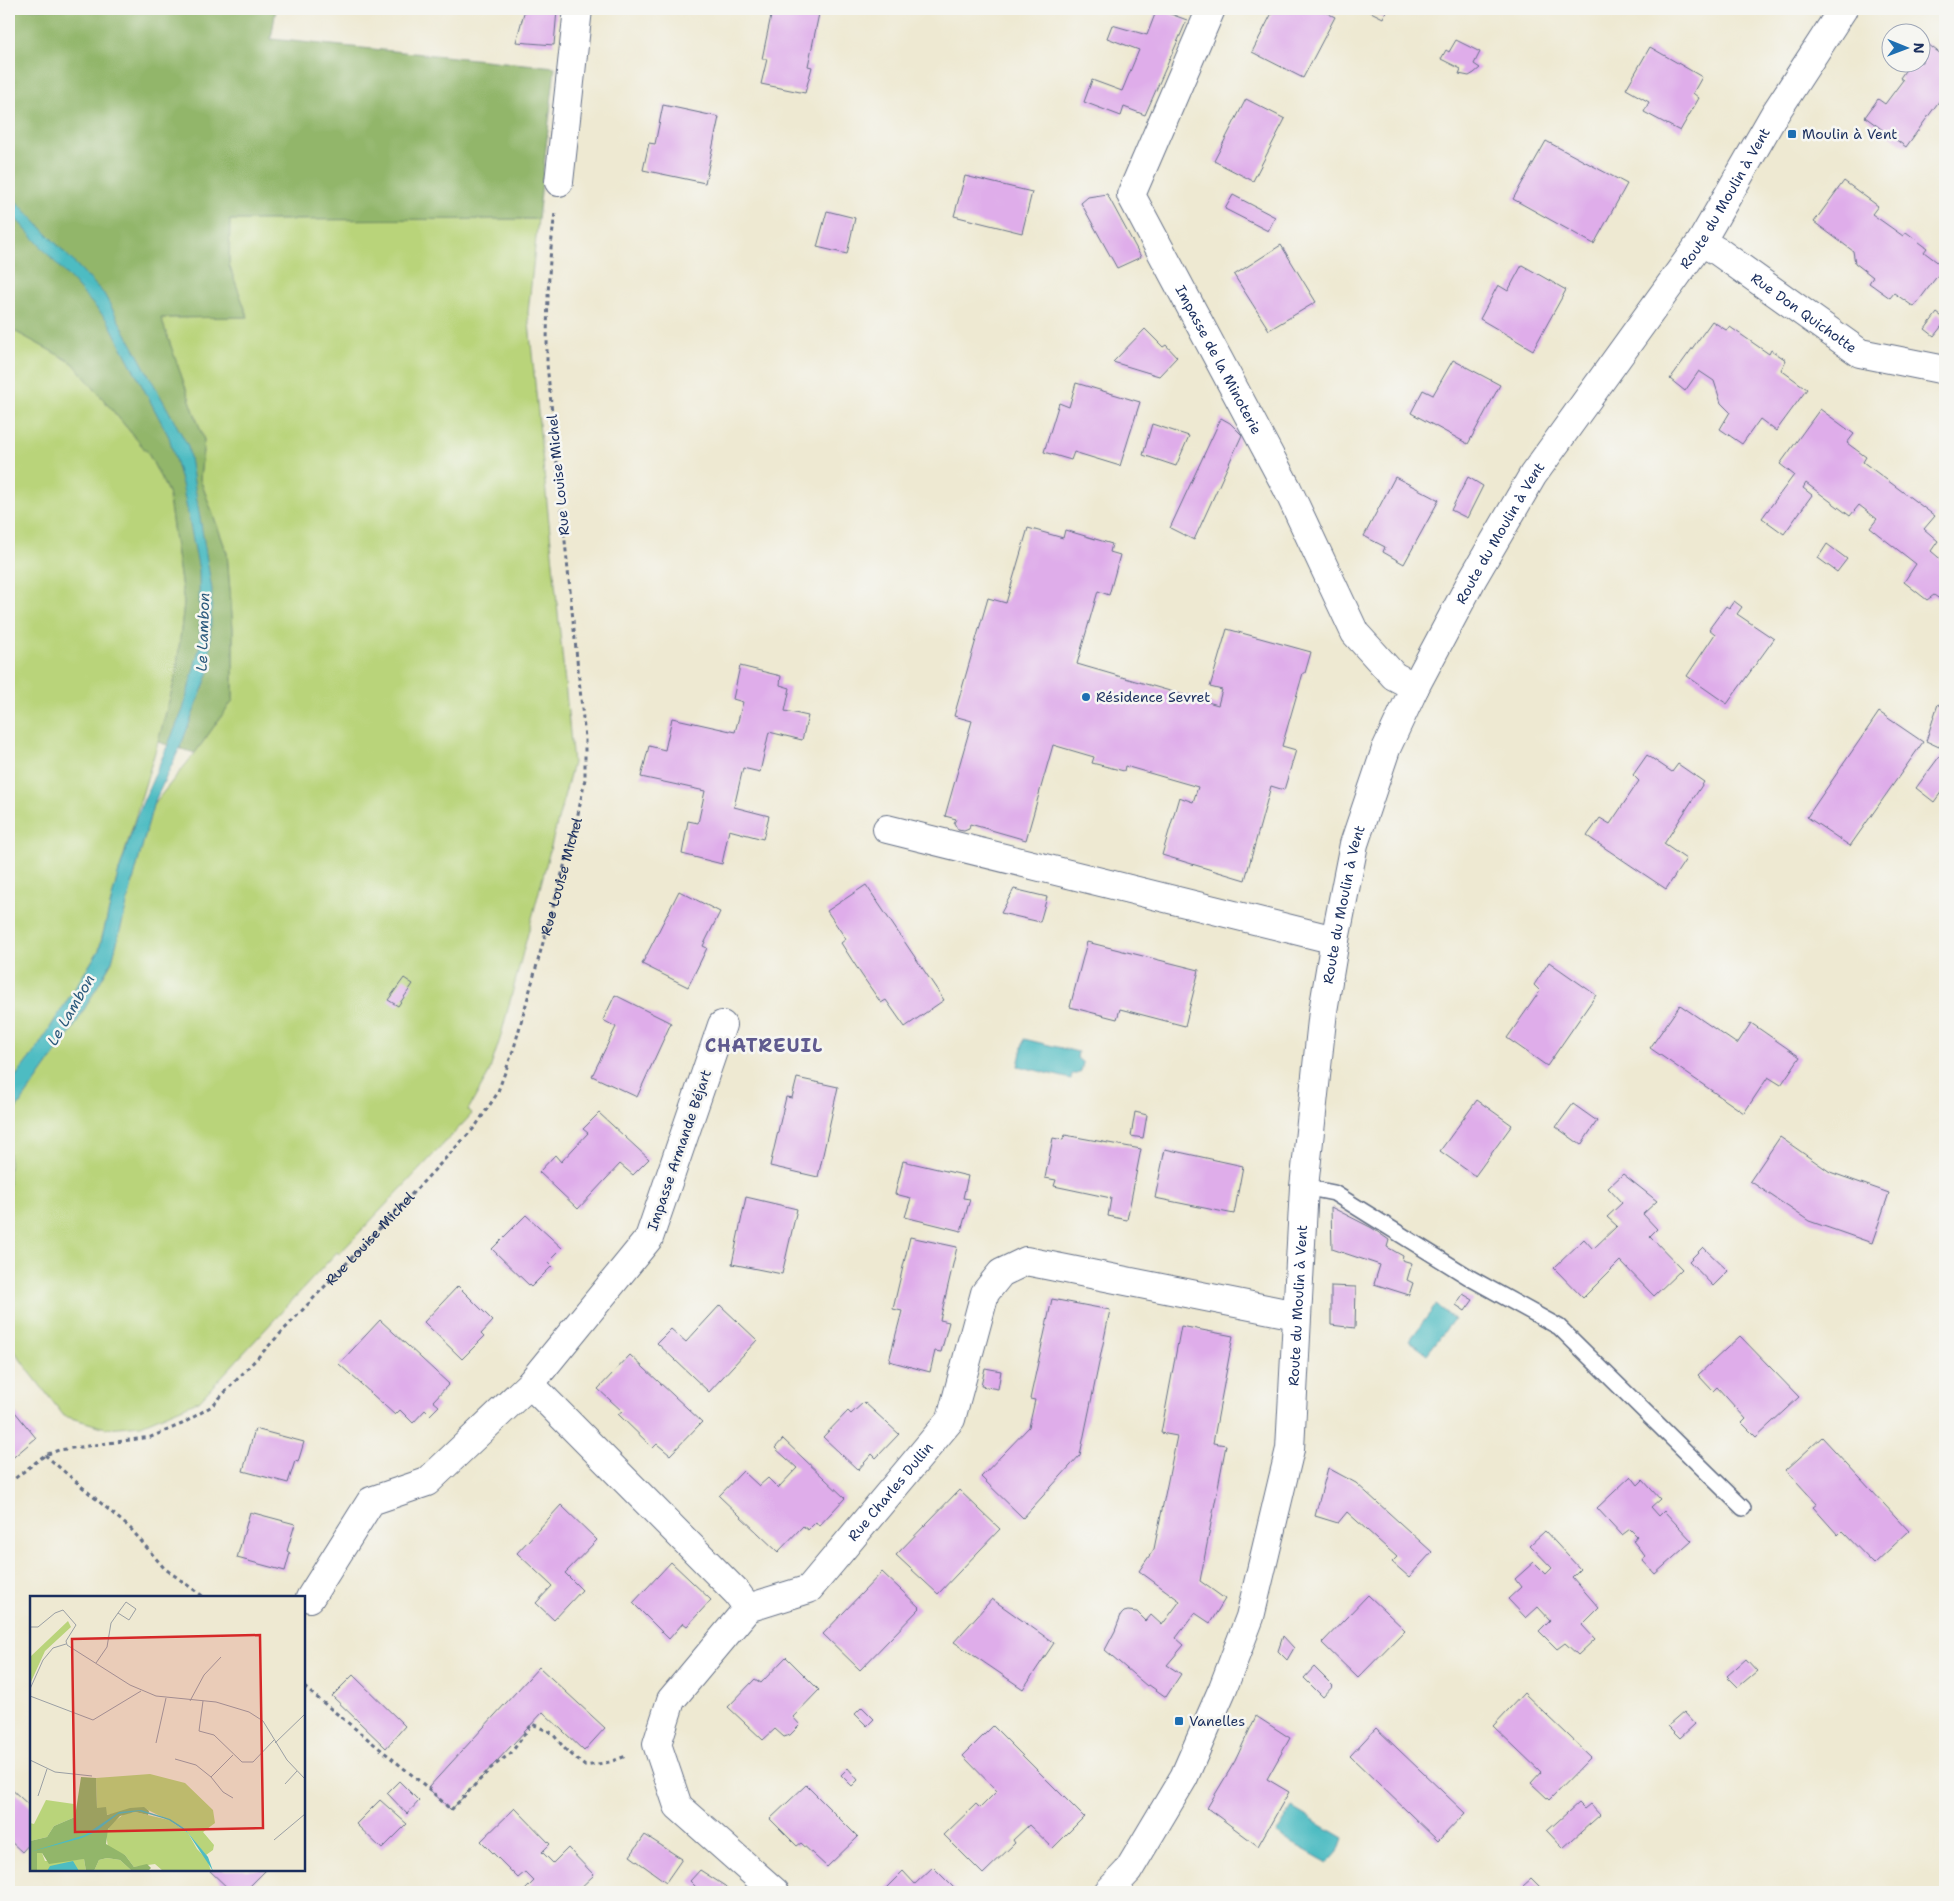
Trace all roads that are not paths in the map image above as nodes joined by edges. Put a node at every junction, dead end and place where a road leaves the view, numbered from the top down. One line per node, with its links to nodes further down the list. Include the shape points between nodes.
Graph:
1 (578, 9): 4 (street)
2 (1211, 9): 7 (street, Impasse de la Minoterie, via 1131,195 1287,488 1355,634 1394,676)
3 (1842, 9): 5 (street, Route du Moulin à Vent, via 1774,115)
4 (559, 182)
5 (1700, 242): 6 (street, Rue Don Quichotte, via 1719,252 1860,353); 7 (street, Route du Moulin à Vent, via 1533,475)
6 (1945, 370)
7 (1415, 687): 9 (street, Route du Moulin à Vent, via 1386,749 1354,844)
8 (888, 829): 9 (street)
9 (1335, 940): 11 (street, Route du Moulin à Vent, via 1323,1011)
10 (722, 1025): 13 (street, Impasse Armande Béjart, via 649,1238)
11 (1304, 1187): 12 (street, Route du Moulin à Vent); 14 (lane, via 1334,1193 1472,1279 1558,1327)
12 (1296, 1314): 16 (street, Rue Charles Dullin, via 1026,1261 1001,1273 985,1293 951,1419 809,1589); 18 (street, Route du Moulin à Vent, via 1290,1449 1250,1617 1184,1776 1128,1871)
13 (530, 1384): 15 (street, Impasse Armande Béjart, via 427,1482 371,1501); 16 (street, via 737,1593)
14 (1743, 1508)
15 (310, 1598)
16 (748, 1608): 17 (street, via 671,1700 657,1744 678,1806)
17 (775, 1892)
18 (1108, 1892)

